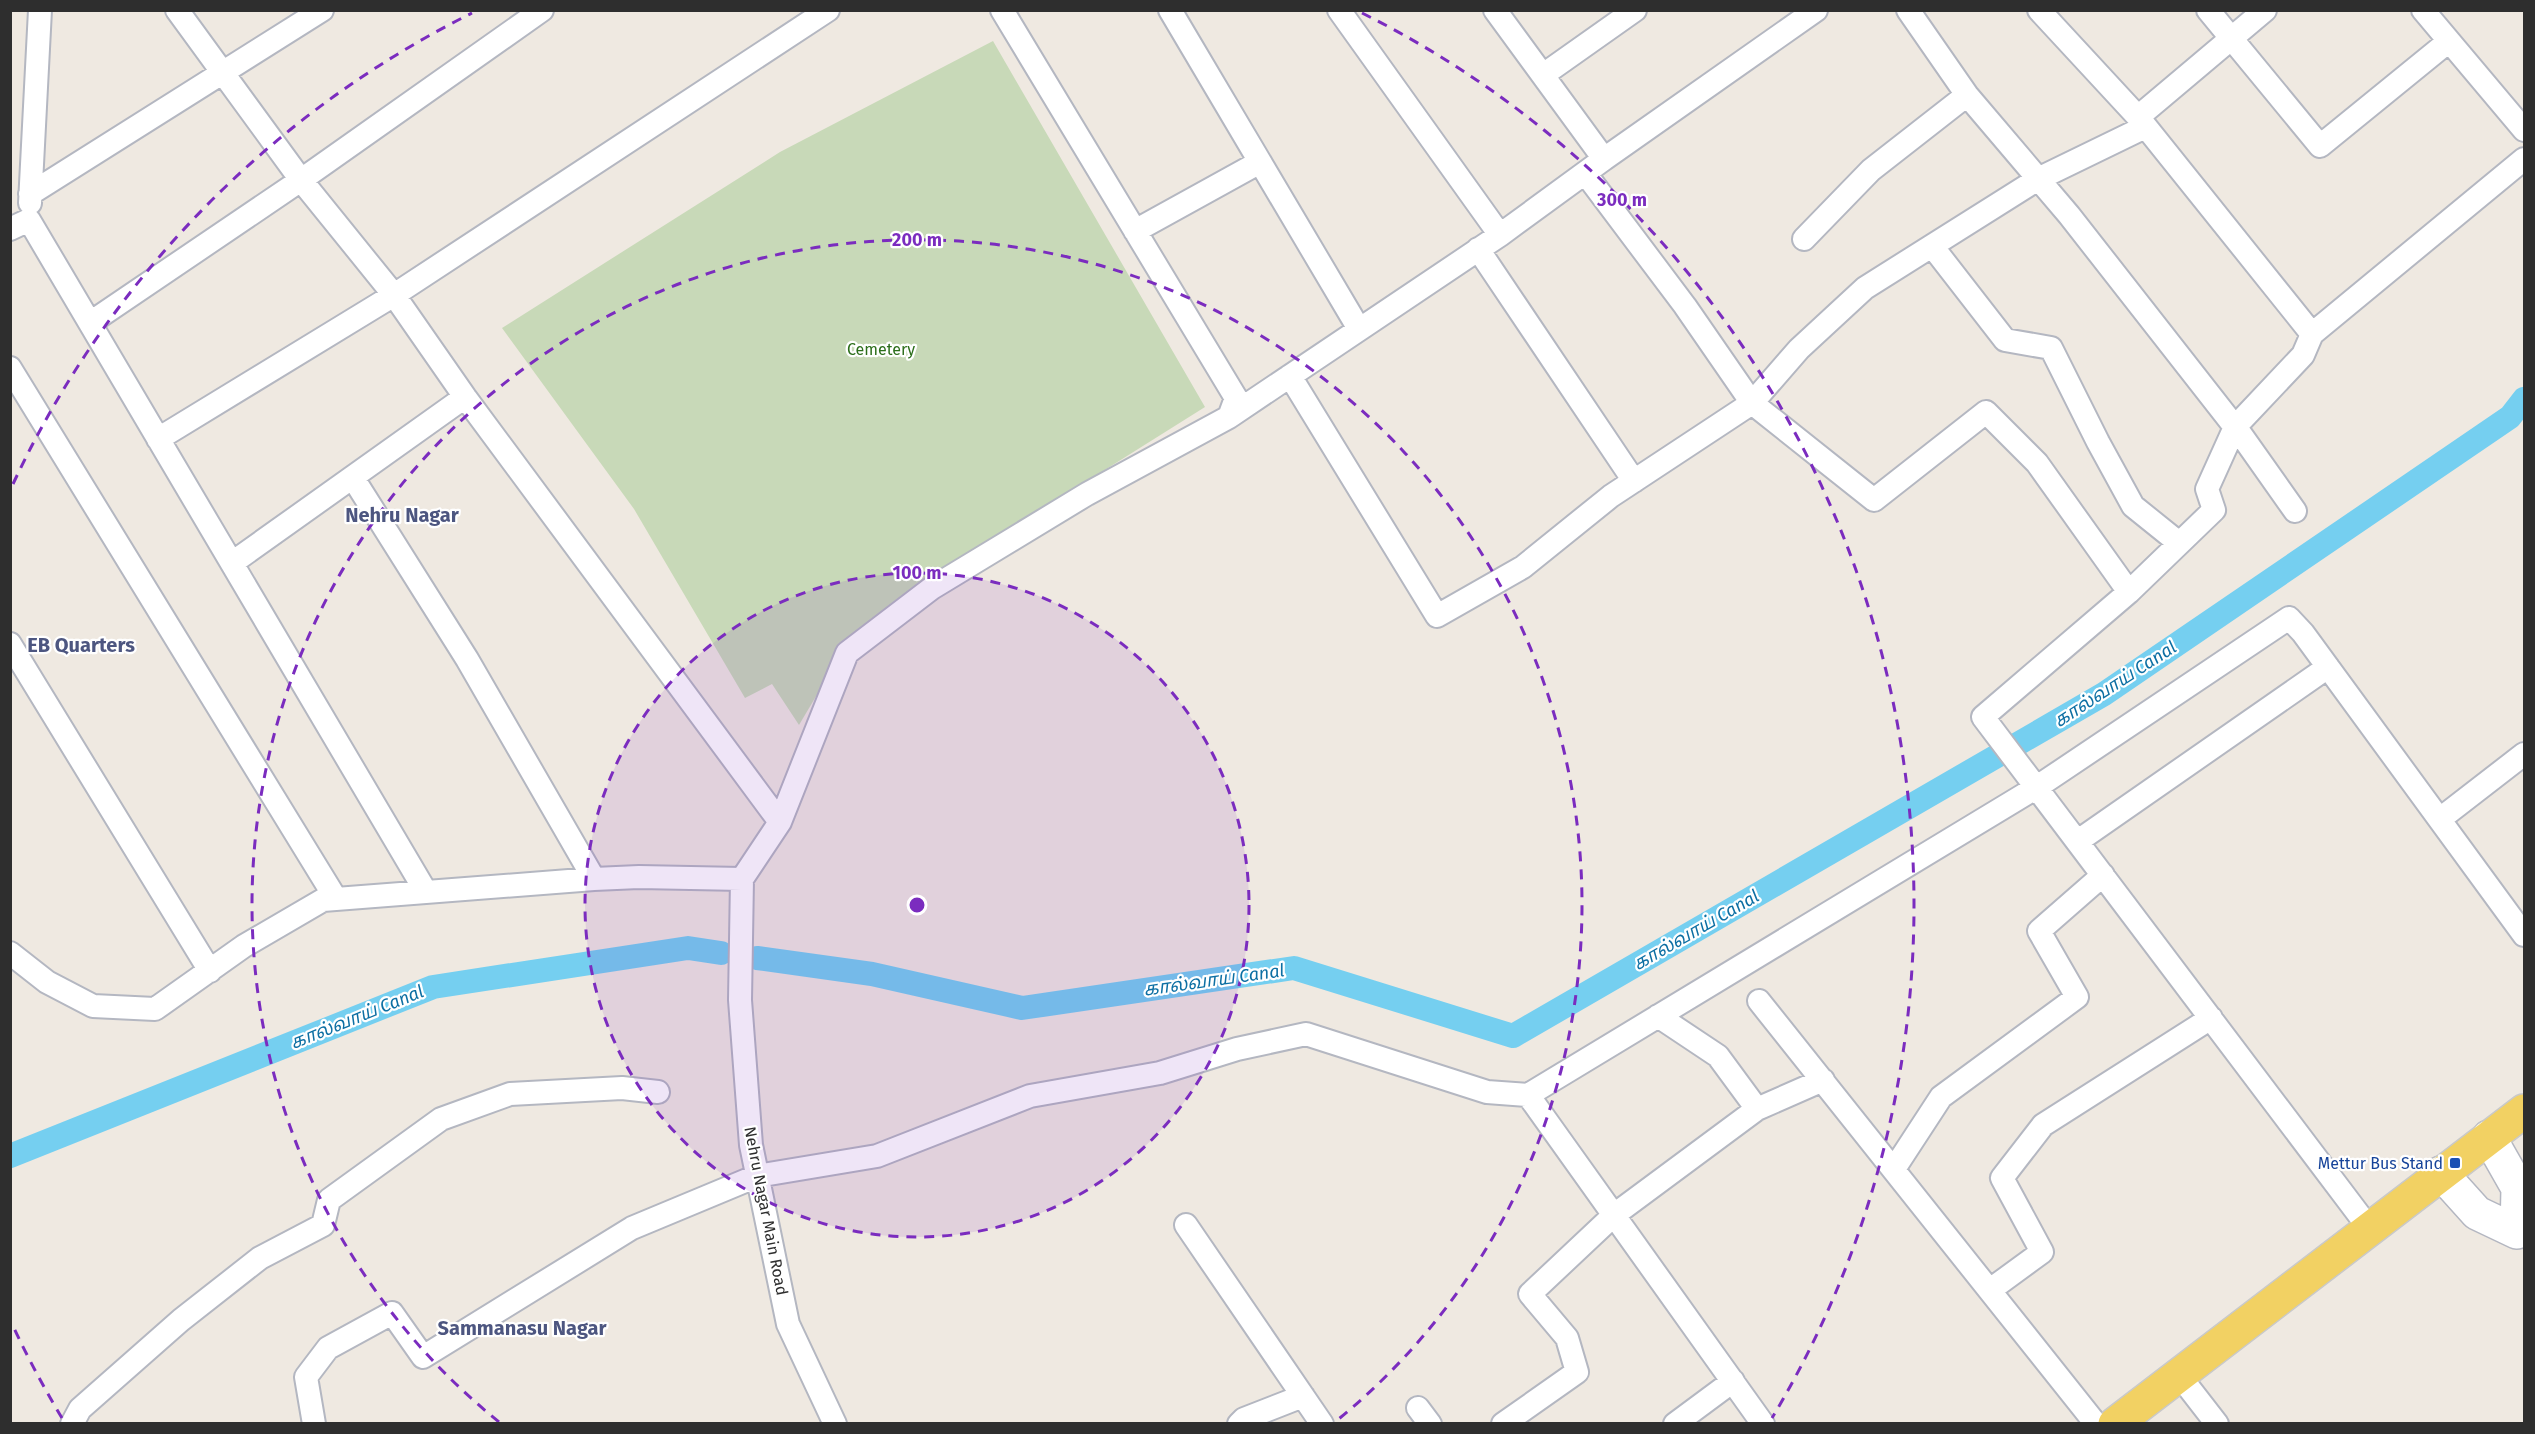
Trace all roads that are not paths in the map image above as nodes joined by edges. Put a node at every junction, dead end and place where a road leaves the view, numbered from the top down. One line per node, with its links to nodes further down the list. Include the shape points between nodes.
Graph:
1 (40, 10): 30 (street)
2 (177, 10): 19 (street)
3 (322, 10): 19 (street)
4 (542, 10): 29 (street)
5 (828, 10): 37 (street)
6 (1002, 10): 32 (street)
7 (1170, 10): 26 (street)
8 (1339, 10): 33 (street)
9 (1495, 10): 20 (street)
10 (1635, 10): 20 (street)
11 (1816, 10): 24 (street)
12 (1908, 10): 21 (street)
13 (2038, 10): 22 (street)
14 (2208, 10): 17 (street)
15 (2265, 10): 17 (street)
16 (2423, 10): 18 (street)
17 (2231, 39): 18 (street, via 2320,146); 22 (street)
18 (2449, 41): 23 (street)
19 (222, 73): 29 (street); 30 (street)
20 (1543, 75): 24 (street)
21 (1967, 95): 28 (street); 34 (street, via 1871,170)
22 (2142, 122): 28 (street); 40 (street)
23 (2524, 130)
24 (1604, 159): 27 (street)
25 (2524, 159): 40 (street)
26 (1260, 162): 32 (street); 39 (street)
27 (1585, 173): 33 (street); 44 (street)
28 (2038, 179): 35 (street); 46 (street)
29 (301, 180): 37 (street); 38 (street)
30 (30, 194): 31 (street)
31 (20, 224): 38 (street)
32 (1135, 231): 45 (street, via 1236,398)
33 (1500, 235): 36 (street)
34 (1804, 239)
35 (1932, 246): 44 (street, via 1865,288 1800,349); 51 (street, via 2005,340 2051,348 2133,506)
36 (1478, 249): 39 (street); 49 (street)
37 (394, 295): 43 (street); 47 (street)
38 (90, 322): 47 (street)
39 (1359, 329): 42 (street)
40 (2312, 333): 46 (street, via 2303,355)
41 (10, 368): 65 (street)
42 (1290, 376): 45 (street); 49 (street, via 1437,616 1523,567)
43 (465, 397): 48 (street); 59 (street)
44 (1752, 403): 49 (street); 53 (street, via 1874,500 1986,412 2037,463)
45 (1229, 417): 59 (street, via 1088,494 942,582 847,653)
46 (2235, 427): 50 (street); 51 (street, via 2207,489 2214,510)
47 (158, 439): 52 (street)
48 (353, 478): 52 (street); 62 (street, via 467,659)
49 (1634, 481)
50 (2295, 511)
51 (2179, 543): 53 (street)
52 (232, 563): 64 (street)
53 (2129, 592): 57 (street, via 1983,717)
54 (10, 644): 68 (street)
55 (2328, 667): 57 (street, via 2289,618); 58 (street); 60 (street)
56 (2524, 754): 58 (street)
57 (2033, 782): 60 (street); 70 (street)
58 (2440, 819): 66 (street)
59 (780, 822): 63 (street)
60 (2078, 841): 61 (street)
61 (2103, 875): 71 (street); 78 (street, via 2039,931 2077,997 1941,1097)
62 (594, 879): 63 (street); 64 (street)
63 (742, 879): 80 (street, Nehru Nagar Main Road, via 740,1000)
64 (426, 892): 65 (street)
65 (336, 899): 68 (street, via 323,900 244,946)
66 (2524, 935)
67 (10, 953): 68 (street, via 47,982 93,1006 156,1010)
68 (210, 971)
69 (1760, 1001): 72 (street)
70 (1658, 1016): 74 (street); 75 (street, via 1718,1056)
71 (2211, 1018): 83 (street); 85 (street, via 2043,1125 2002,1178 2042,1252)
72 (1823, 1080): 75 (street); 78 (street)
73 (658, 1092): 89 (street, via 622,1088 510,1094 441,1119 329,1200 322,1225 260,1258 181,1320 80,1408)
74 (1528, 1095): 80 (street, via 1487,1092 1306,1034 1237,1049 1160,1073 1030,1096 877,1156); 81 (street)
75 (1757, 1109): 81 (street)
76 (2524, 1111): 77 (main road)
77 (2488, 1137): 79 (main road); 84 (street, via 2518,1188)
78 (1894, 1170): 85 (street)
79 (2441, 1173): 83 (main road); 84 (street, via 2477,1213)
80 (757, 1176): 90 (street, via 632,1228 423,1357 392,1313 328,1348 306,1377); 91 (street, Nehru Nagar Main Road, via 788,1324)
81 (1614, 1215): 87 (street); 94 (street, via 1530,1294 1567,1338 1577,1372)
82 (1186, 1225): 88 (street)
83 (2368, 1228): 86 (main road)
84 (2521, 1237)
85 (1990, 1290): 97 (street)
86 (2179, 1375): 98 (main road); 99 (street)
87 (1732, 1381): 95 (street); 96 (street)
88 (1303, 1396): 92 (street); 93 (street)
89 (72, 1424)
90 (314, 1424)
91 (835, 1424)
92 (1239, 1424)
93 (1322, 1424)
94 (1503, 1424)
95 (1675, 1424)
96 (1763, 1424)
97 (2096, 1424)
98 (2115, 1424)
99 (2217, 1424)

